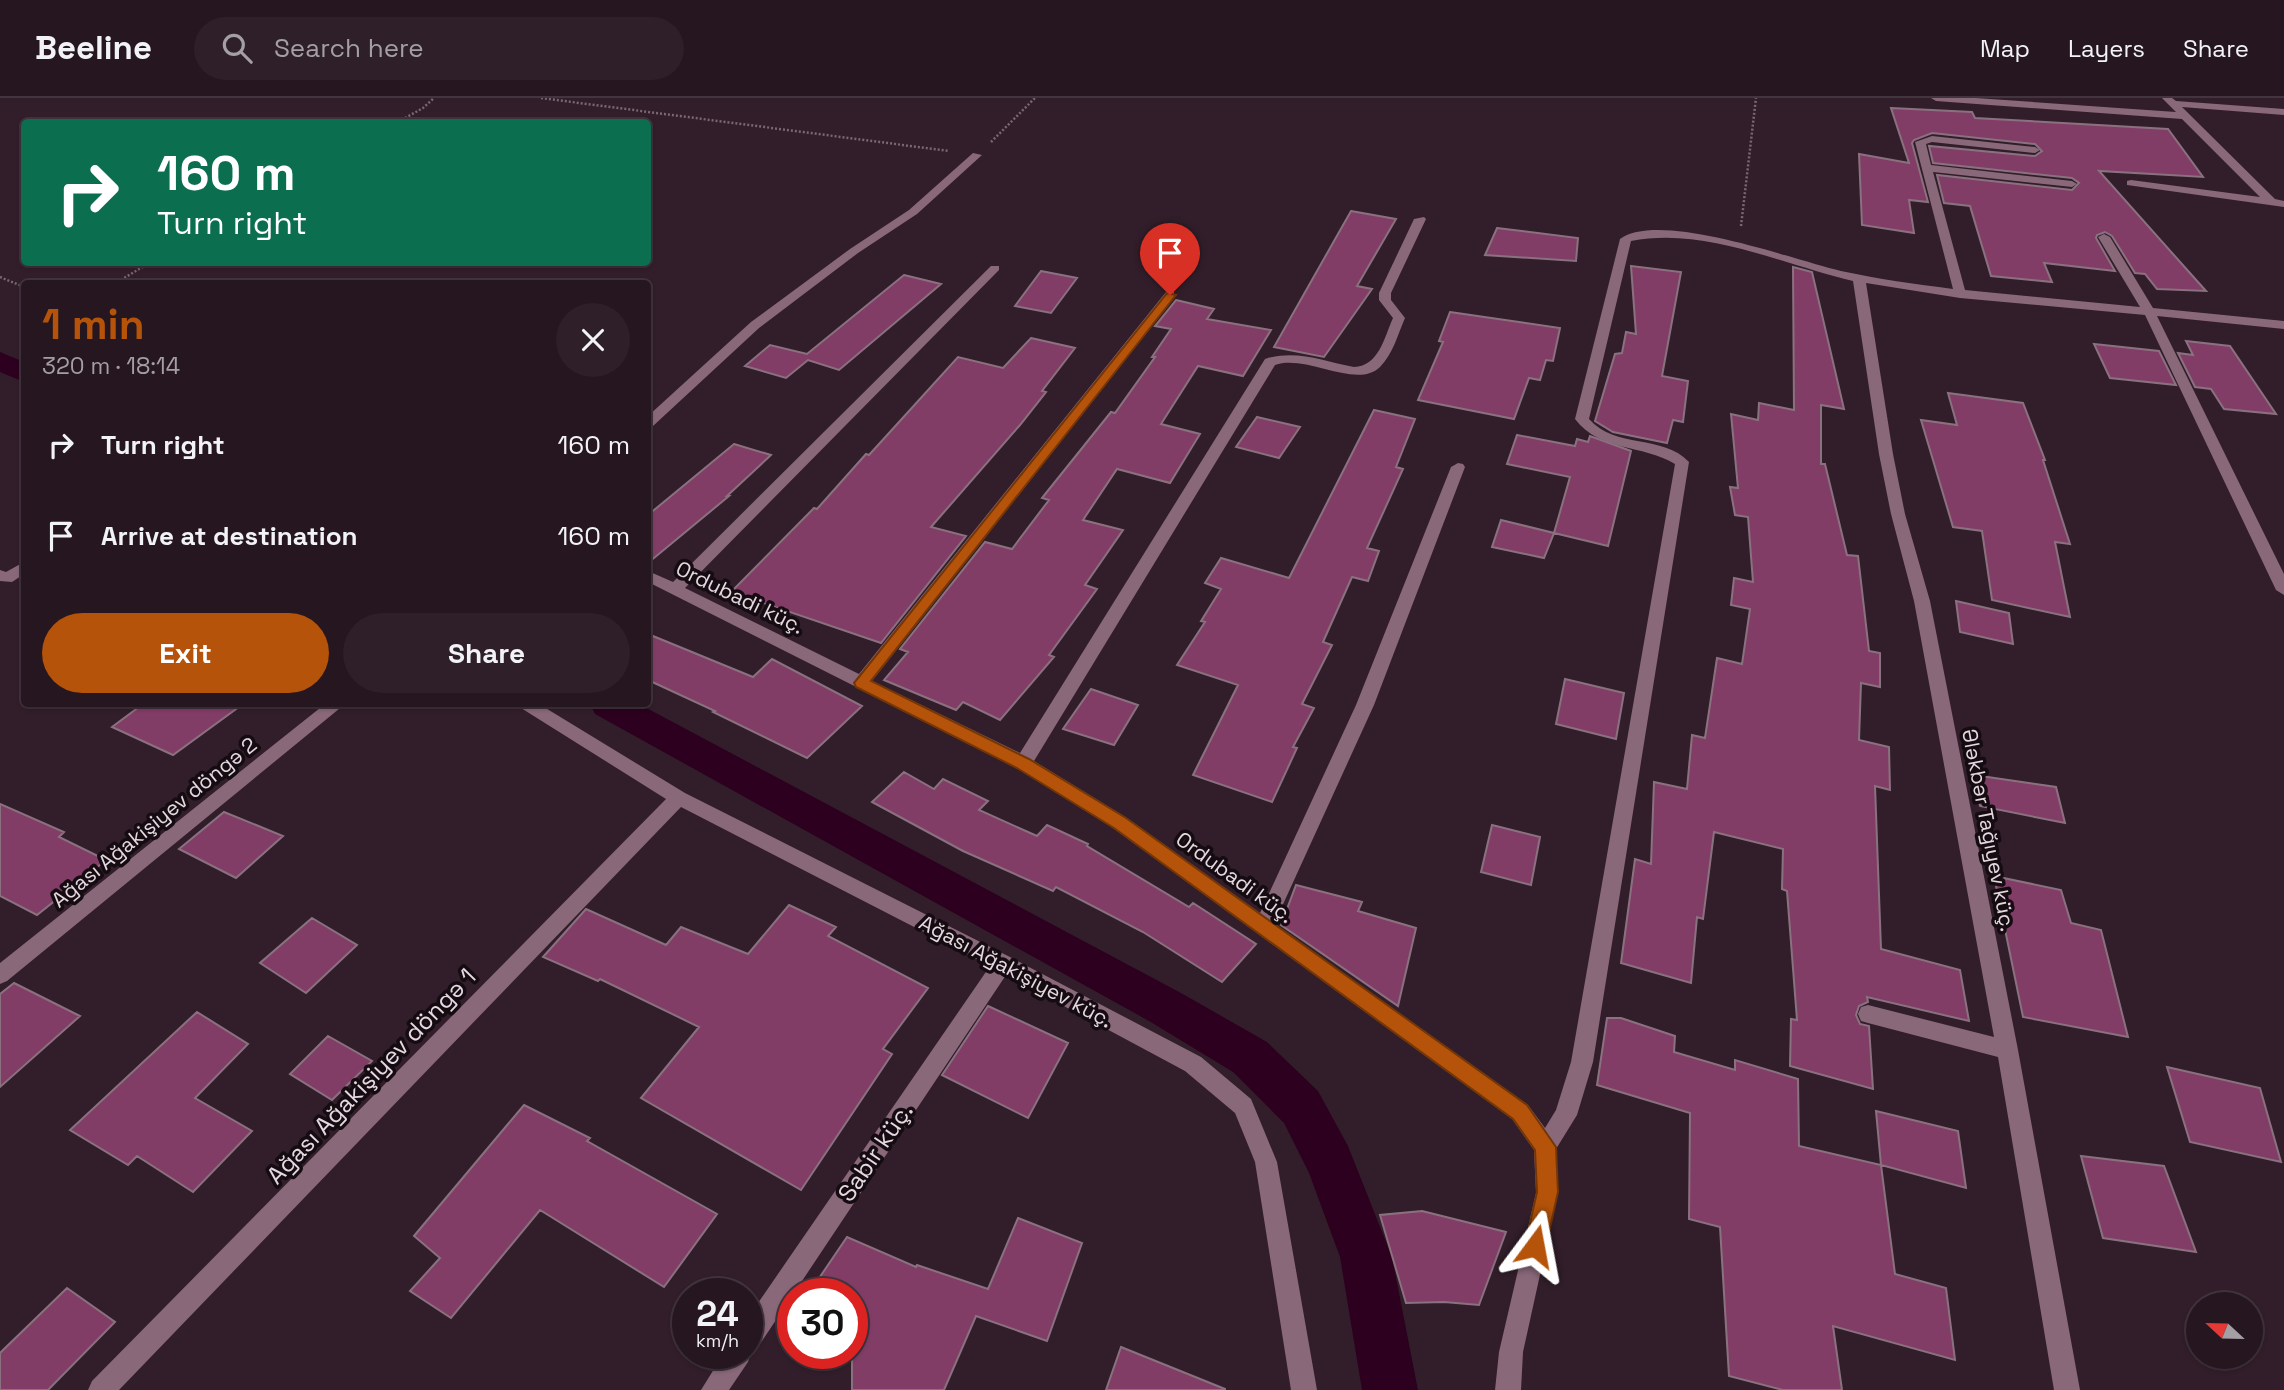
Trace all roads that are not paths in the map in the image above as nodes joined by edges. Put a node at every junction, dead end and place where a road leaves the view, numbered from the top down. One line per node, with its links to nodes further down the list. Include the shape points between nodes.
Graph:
1 (1936, 98): 2 (street)
2 (2010, 101): 5 (street)
3 (2171, 101): 4 (street); 5 (street)
4 (2284, 112)
5 (2186, 117): 11 (street)
6 (2035, 150): 8 (street, via 1924,139 1920,142)
7 (978, 155): 21 (street, via 913,212 755,325)
8 (1927, 168): 10 (street); 17 (street)
9 (2131, 183): 11 (street)
10 (2071, 184)
11 (2272, 203): 12 (street)
12 (2284, 205)
13 (1420, 219): 31 (street, via 1385,293 1385,300 1399,317 1378,362 1360,372 1300,357 1280,356 1270,362)
14 (2104, 237): 19 (street)
15 (995, 268): 26 (street)
16 (1859, 279): 17 (street); 37 (street, Ələkbər Tağıyev küç., via 1886,454 1922,601); 38 (street, via 1739,246 1651,234 1626,239 1582,419 1601,436 1659,449 1682,461 1582,1062 1566,1115)
17 (1961, 294): 19 (street)
18 (1170, 295): 28 (street)
19 (2150, 313): 20 (street); 27 (street)
20 (2284, 325)
21 (651, 419)
22 (1458, 467): 33 (street, via 1365,705)
23 (21, 568): 24 (street)
24 (2, 578)
25 (651, 578): 26 (street, Ordubadi küç.)
26 (674, 590): 28 (street, Ordubadi küç.)
27 (2284, 590)
28 (861, 683): 31 (street, Ordubadi küç.)
29 (332, 707): 35 (street, Ağası Ağakişiyev döngə 2)
30 (532, 707): 32 (street, Ağası Ağakişiyev küç.)
31 (1023, 763): 33 (street, Ordubadi küç., via 1120,823)
32 (679, 798): 34 (street, Ağası Ağakişiyev küç.); 41 (street, Ağası Ağakişiyev döngə 1)
33 (1264, 925): 38 (street, Ordubadi küç., via 1520,1112)
34 (1003, 963): 39 (street, Sabir küç.); 43 (street, Ağası Ağakişiyev küç., via 1193,1064 1243,1106 1266,1162)
35 (0, 975)
36 (1868, 1014): 37 (street)
37 (2007, 1049): 45 (street, Ələkbər Tağıyev küç.)
38 (1545, 1147): 44 (street, via 1548,1192 1511,1352)
39 (763, 1316)
40 (728, 1369): 42 (street)
41 (101, 1390)
42 (714, 1390)
43 (1304, 1390)
44 (1508, 1390)
45 (2067, 1390)

